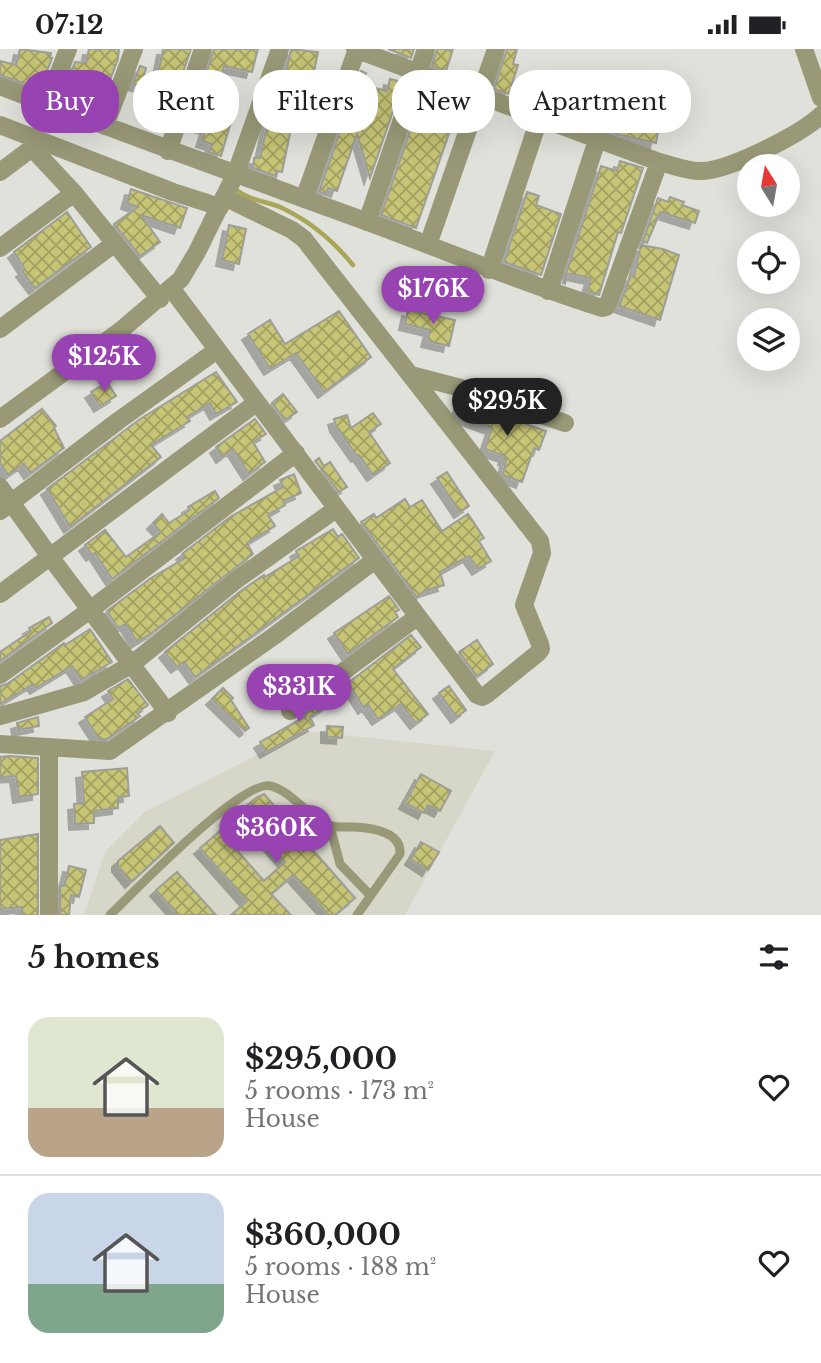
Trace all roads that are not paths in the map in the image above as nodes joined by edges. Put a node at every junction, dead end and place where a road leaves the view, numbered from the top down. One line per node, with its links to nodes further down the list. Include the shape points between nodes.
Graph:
1 (68, 49): 9 (street)
2 (134, 49): 14 (street)
3 (203, 49): 26 (street)
4 (280, 49): 29 (street)
5 (356, 49): 10 (street); 31 (street)
6 (426, 49): 11 (street)
7 (496, 49): 12 (street)
8 (804, 49): 16 (street)
9 (60, 70)
10 (409, 70)
11 (418, 70)
12 (488, 70)
13 (0, 86): 15 (street)
14 (119, 89)
15 (21, 94)
16 (821, 98)
17 (821, 115): 27 (street, via 733,163 701,171)
18 (0, 125): 25 (street)
19 (119, 132): 26 (street)
20 (397, 133): 33 (street)
21 (466, 133): 35 (street)
22 (534, 133): 37 (street)
23 (580, 133): 24 (street)
24 (597, 139): 27 (street); 38 (street)
25 (36, 144): 28 (street); 30 (street); 32 (street, via 173,192)
26 (168, 151): 29 (street)
27 (659, 162): 38 (street, via 606,307)
28 (0, 172)
29 (236, 173): 31 (street); 32 (street)
30 (74, 193): 34 (street); 36 (street)
31 (304, 199): 33 (street)
32 (222, 202): 39 (street, via 190,266); 42 (street, via 304,239)
33 (367, 222): 35 (street)
34 (115, 243): 39 (street); 40 (street)
35 (428, 245): 37 (street)
36 (0, 248)
37 (489, 270): 38 (street)
38 (548, 291)
39 (165, 293): 41 (street); 44 (street)
40 (0, 329)
41 (217, 350): 43 (street); 48 (street)
42 (411, 375): 45 (street); 54 (street, via 540,541 542,553 524,605 541,649 482,697)
43 (256, 403): 46 (street); 50 (street)
44 (0, 419)
45 (565, 423)
46 (296, 453): 49 (street); 53 (street)
47 (0, 487): 48 (street)
48 (6, 507): 50 (street)
49 (336, 509): 51 (street); 55 (street, via 235,581)
50 (51, 558): 52 (street); 53 (street)
51 (375, 560): 54 (street); 58 (street)
52 (0, 594)
53 (90, 610): 55 (street); 56 (street)
54 (416, 617): 57 (street)
55 (132, 664): 58 (street); 59 (street, via 84,692)
56 (0, 675)
57 (290, 711)
58 (168, 713): 61 (street, via 110,751)
59 (0, 716)
60 (0, 744): 61 (street)
61 (49, 748): 64 (street)
62 (330, 826): 63 (lane, via 340,864); 63 (lane, via 364,828 397,840 400,853); 65 (lane, via 280,790 270,785 256,787 237,798)
63 (370, 895): 66 (lane)
64 (49, 915)
65 (110, 915)
66 (357, 915)

